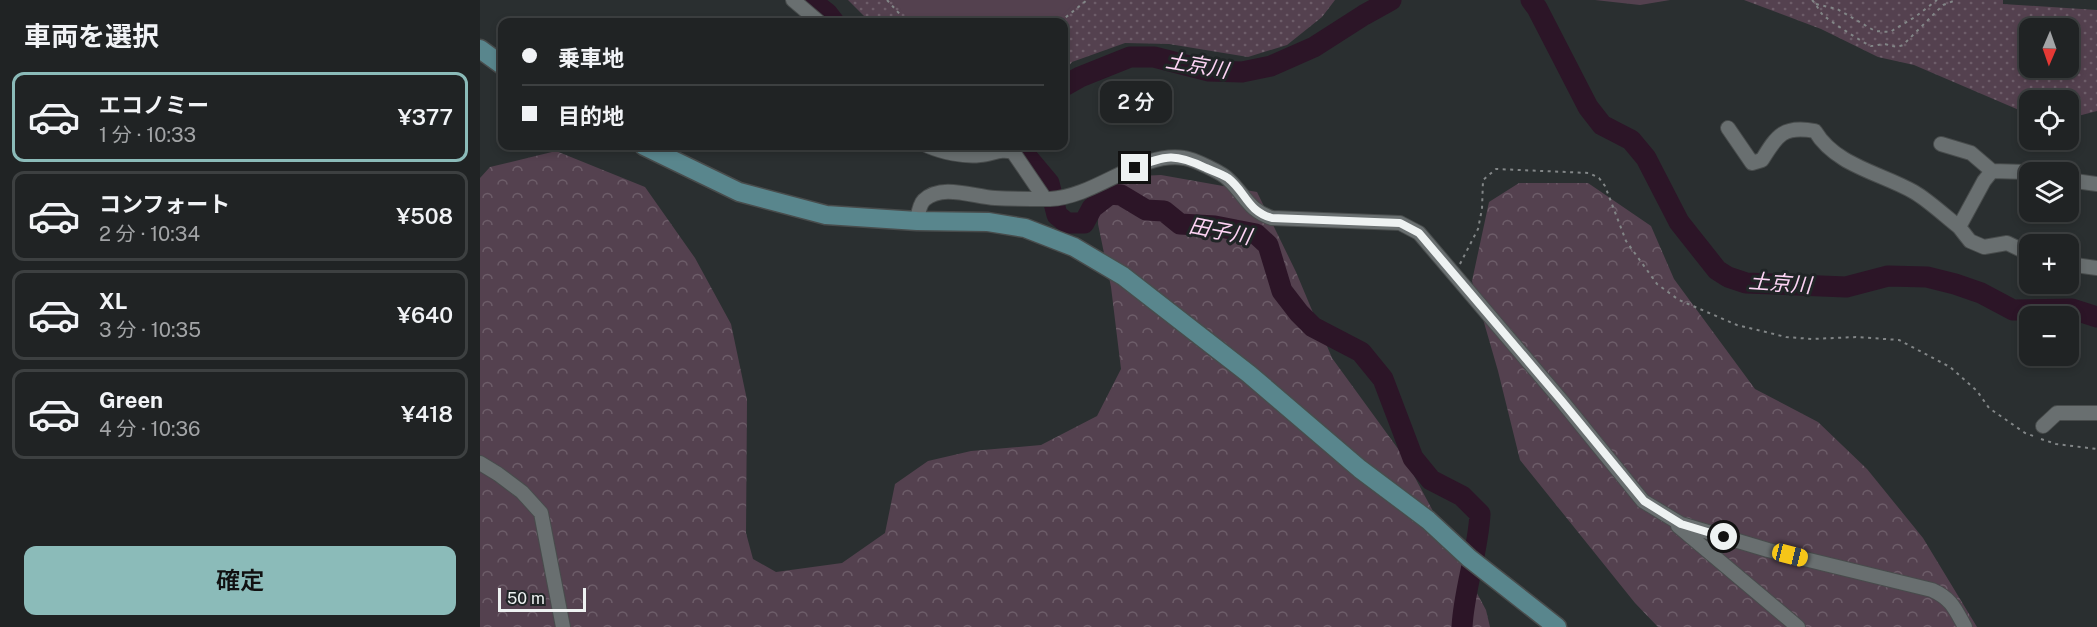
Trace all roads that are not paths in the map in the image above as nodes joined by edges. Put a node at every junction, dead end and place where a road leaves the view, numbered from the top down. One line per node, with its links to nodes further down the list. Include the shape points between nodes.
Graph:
1 (793, 0): 2 (street)
2 (814, 18)
3 (480, 49): 4 (street)
4 (498, 62)
5 (1728, 128): 17 (street, via 1752,163 1762,160 1783,132 1815,131 1822,142 1846,161 1916,193)
6 (1941, 144): 11 (street, via 1971,153)
7 (652, 150): 16 (street, via 739,192 826,215)
8 (942, 150): 9 (street, via 980,155)
9 (999, 150)
10 (1006, 150): 15 (street, via 1013,152)
11 (1992, 171): 12 (street); 17 (street)
12 (2019, 172)
13 (2079, 182): 14 (street)
14 (2097, 184)
15 (1052, 199): 16 (street, via 938,193 924,200); 24 (street, via 1104,184 1166,157 1186,158 1228,178 1262,215 1400,223 1413,229 1634,491)
16 (917, 221): 26 (street, via 988,222 1025,228 1074,247 1116,272 1248,374)
17 (1959, 227): 18 (street, via 1970,241 1984,247 2007,243)
18 (2019, 249)
19 (2079, 266): 20 (street)
20 (2097, 268)
21 (2097, 413): 22 (street, via 2057,413)
22 (2043, 426)
23 (480, 463): 25 (street, via 522,492 541,513)
24 (1662, 514): 27 (street); 28 (street, via 1681,524 1768,550 1932,590 1951,602)
25 (563, 627)
26 (1557, 627)
27 (1798, 627)
28 (1965, 627)

